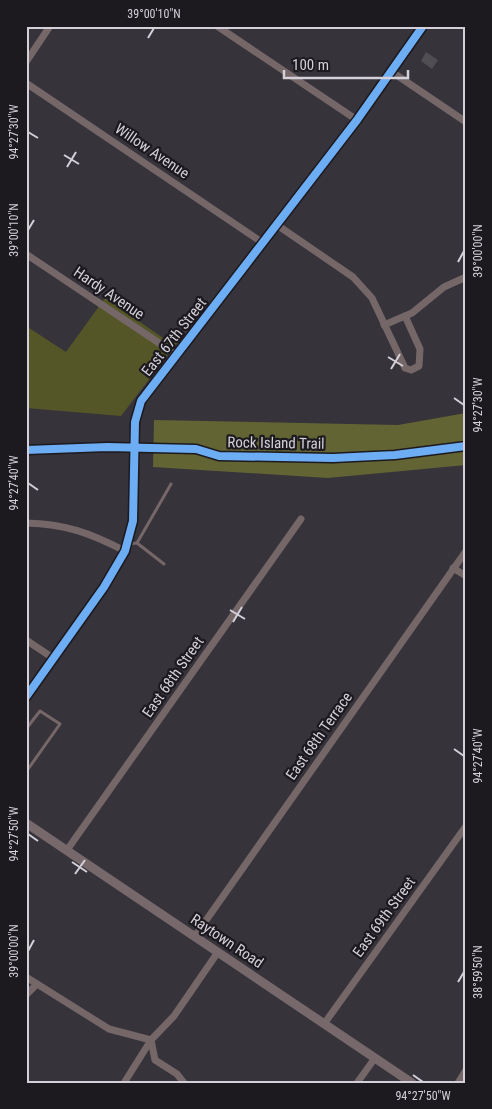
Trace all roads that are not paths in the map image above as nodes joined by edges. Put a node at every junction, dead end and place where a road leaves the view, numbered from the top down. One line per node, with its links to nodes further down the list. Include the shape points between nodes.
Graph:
1 (50, 26): 4 (street)
2 (217, 26): 7 (street)
3 (423, 26): 5 (street, East 67th Street)
4 (26, 62)
5 (392, 72): 7 (street, East 67th Street); 8 (street)
6 (26, 83): 10 (street, Willow Avenue)
7 (357, 120): 9 (street, East 67th Street)
8 (466, 122)
9 (277, 225): 10 (street, East 67th Street); 14 (street, via 353,277 372,298)
10 (263, 243): 15 (street, East 67th Street)
11 (26, 254): 15 (street, Hardy Avenue)
12 (466, 277): 13 (street, via 444,287)
13 (405, 316): 14 (street); 14 (street, via 420,349 420,362 414,369 405,368)
14 (384, 325)
15 (177, 355): 20 (street, East 67th Street, via 141,401 135,422 133,521)
16 (171, 484): 19 (lane)
17 (301, 519): 32 (street, East 68th Street)
18 (26, 523): 20 (street, via 49,523 78,529)
19 (137, 543): 20 (lane); 22 (lane)
20 (126, 548): 26 (street, East 67th Street, via 104,587)
21 (466, 551): 23 (street, East 68th Terrace)
22 (164, 564)
23 (453, 568): 24 (street); 33 (street, East 68th Terrace)
24 (466, 576)
25 (26, 640): 26 (street)
26 (53, 658): 27 (street, East 67th Street)
27 (26, 696)
28 (26, 729): 29 (lane, via 40,711 60,724)
29 (26, 772)
30 (26, 823): 32 (main road, Raytown Road)
31 (466, 826): 38 (street, East 69th Street)
32 (67, 850): 33 (main road, Raytown Road)
33 (195, 936): 34 (main road, Raytown Road)
34 (218, 952): 38 (main road, Raytown Road); 39 (street, via 174,1016)
35 (26, 977): 36 (street)
36 (36, 985): 37 (street); 39 (street, via 109,1029)
37 (26, 995)
38 (324, 1024): 40 (main road, Raytown Road)
39 (152, 1040): 42 (street); 43 (street, via 156,1060 177,1074)
40 (375, 1058): 44 (street); 45 (main road, Raytown Road)
41 (466, 1070): 46 (street)
42 (124, 1083)
43 (184, 1083)
44 (357, 1083)
45 (412, 1083)
46 (458, 1083)

